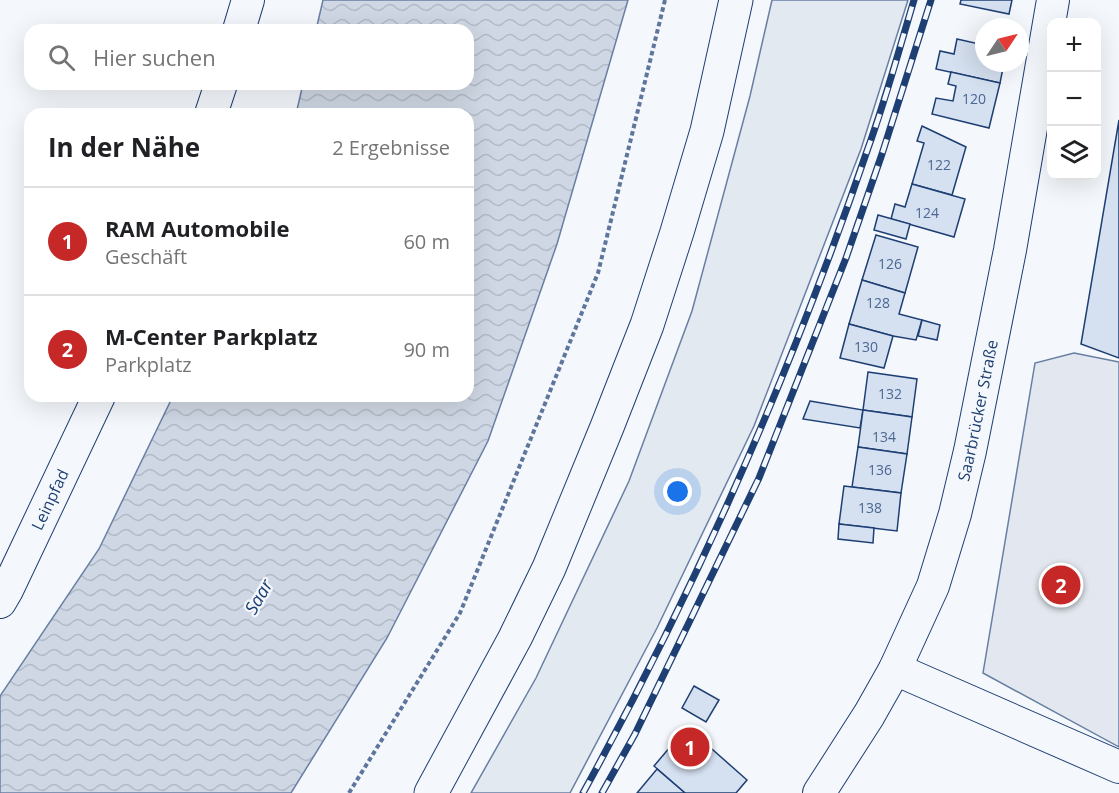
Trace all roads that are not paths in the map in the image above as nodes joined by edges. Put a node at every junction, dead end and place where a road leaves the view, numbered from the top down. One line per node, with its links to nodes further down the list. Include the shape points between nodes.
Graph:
1 (248, 0): 4 (street)
2 (736, 0): 11 (main road, via 707,131 647,325 549,568 516,638)
3 (1053, 0): 9 (street, Saarbrücker Straße, via 970,451 933,586)
4 (241, 24)
5 (219, 90): 6 (street)
6 (213, 108)
7 (96, 402): 8 (street, Leinpfad)
8 (0, 602)
9 (895, 669): 10 (street); 12 (street, Saarbrücker Straße)
10 (1119, 767)
11 (431, 793)
12 (819, 793)

